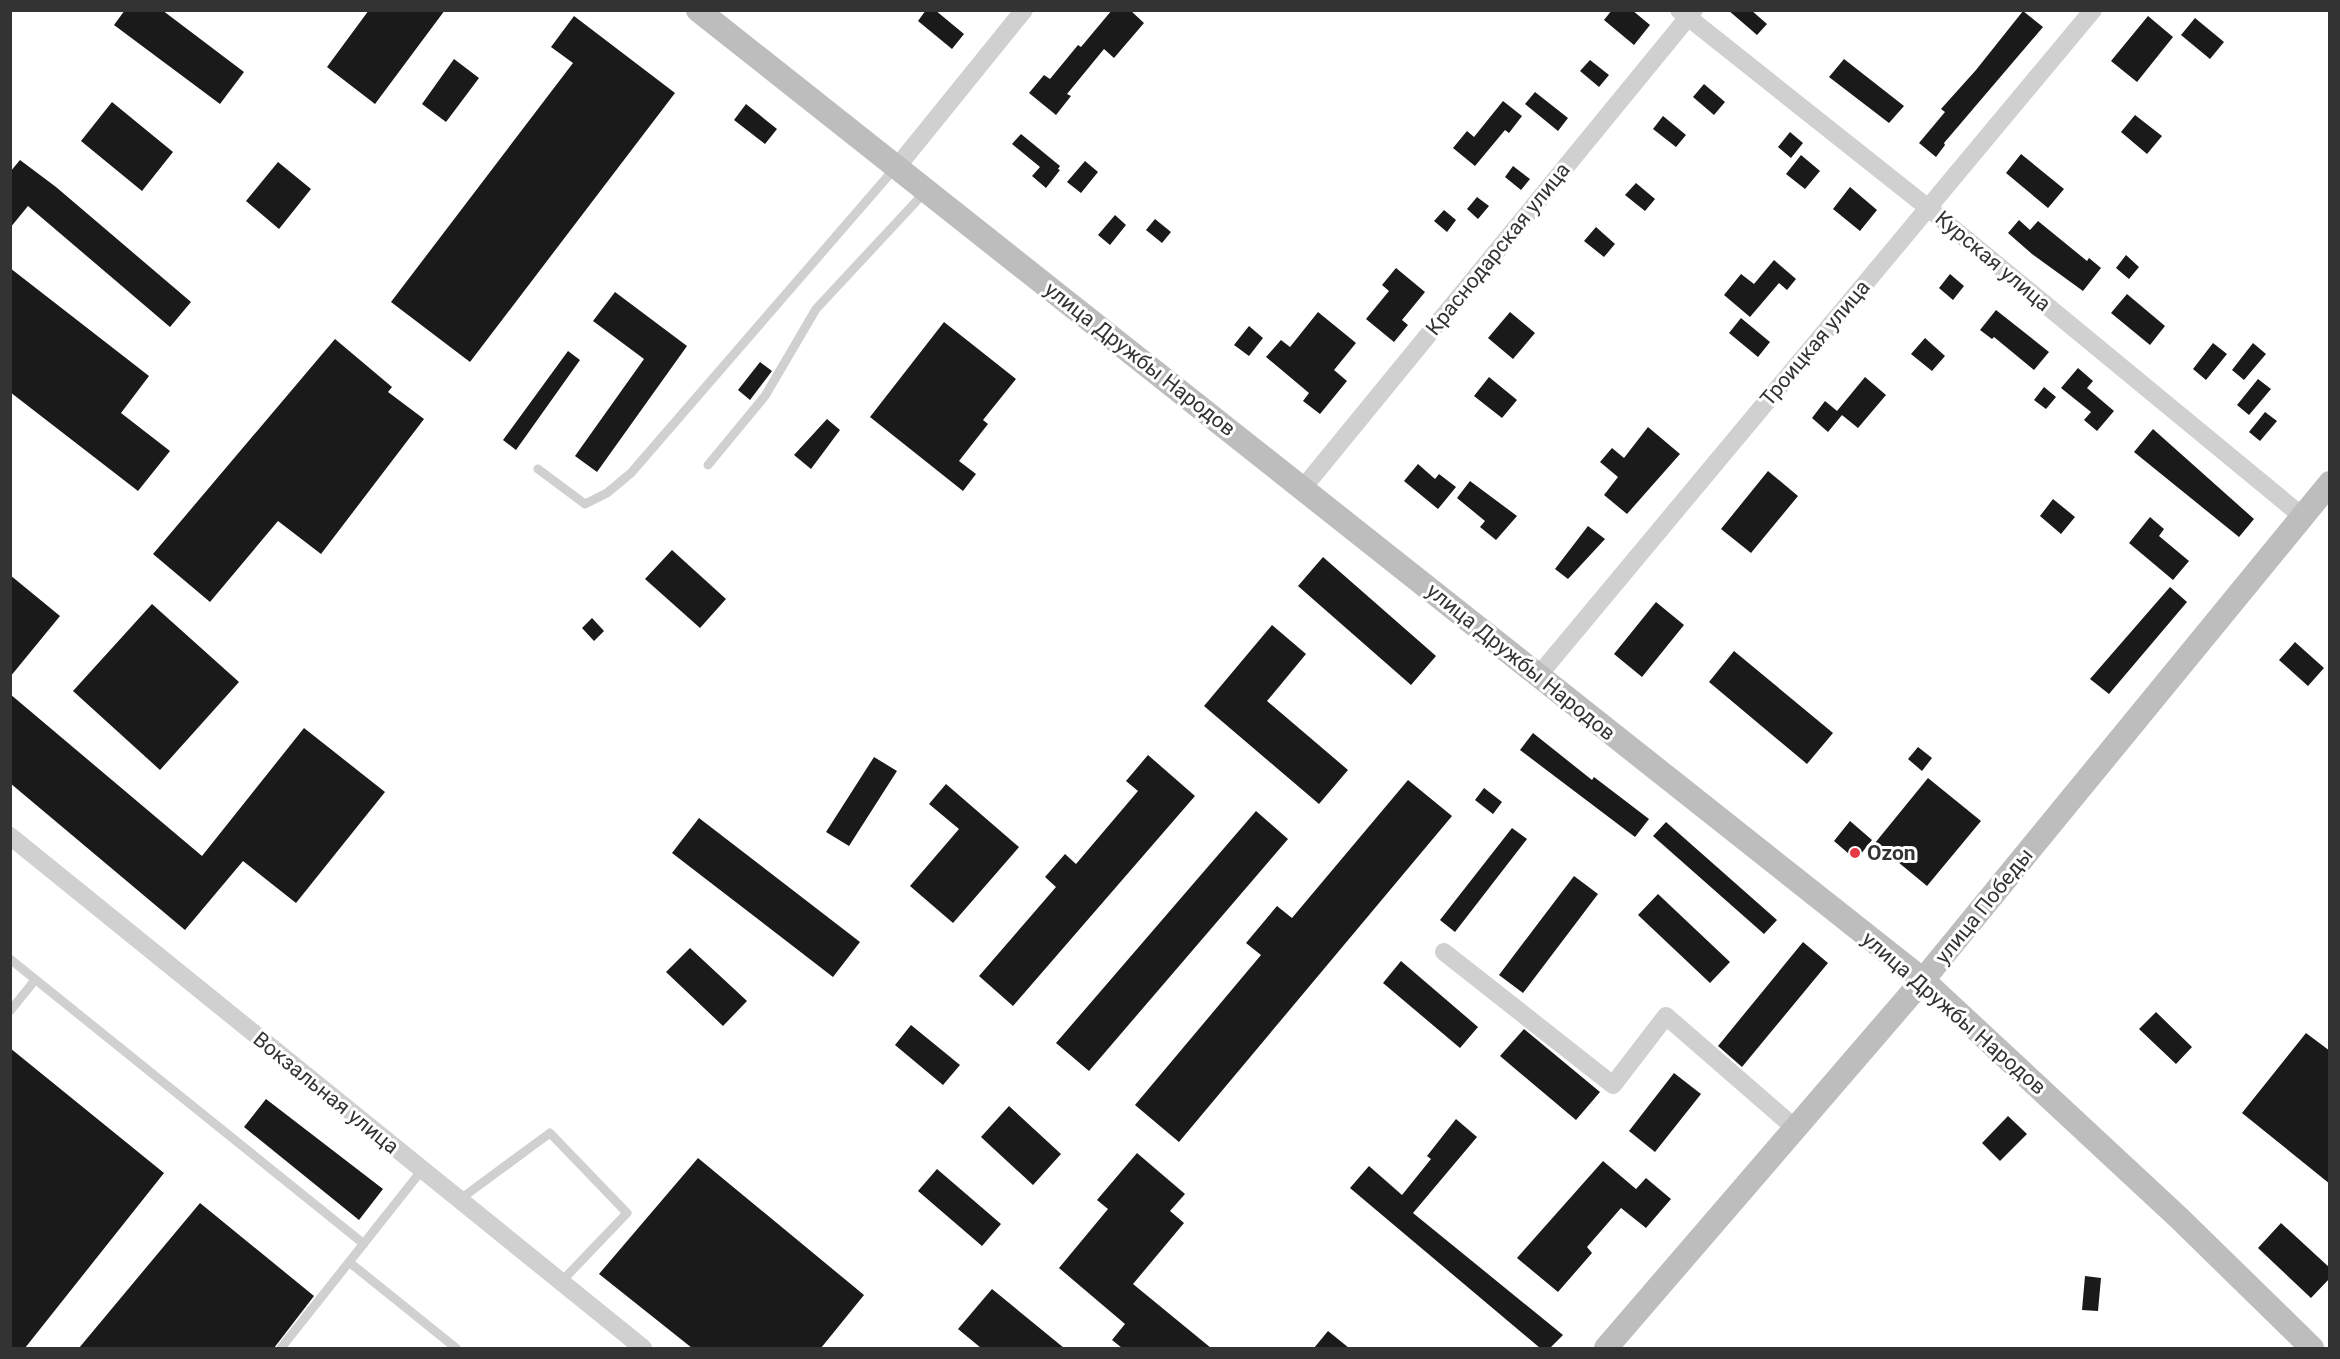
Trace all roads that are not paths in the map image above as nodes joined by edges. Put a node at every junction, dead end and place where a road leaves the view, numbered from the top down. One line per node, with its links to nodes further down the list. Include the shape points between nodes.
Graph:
1 (698, 10): 5 (street, улица Дружбы Народов)
2 (1024, 10): 5 (street)
3 (2093, 10): 7 (street, Троицкая улица)
4 (1687, 13): 7 (street, Курская улица); 11 (street, Краснодарская улица)
5 (897, 166): 6 (street, улица Дружбы Народов); 9 (lane, via 632,473 585,504)
6 (926, 190): 8 (lane, via 816,309 765,396); 11 (street, улица Дружбы Народов)
7 (1927, 207): 12 (street, Курская улица); 13 (street, Троицкая улица)
8 (708, 465)
9 (538, 469)
10 (2330, 483): 12 (street, улица Победы)
11 (1303, 488): 13 (street, улица Дружбы Народов)
12 (2302, 516): 18 (street, улица Победы)
13 (1538, 676): 18 (street, улица Дружбы Народов)
14 (10, 836): 21 (street, Вокзальная улица)
15 (1444, 952): 20 (street, via 1613,1085 1666,1016)
16 (10, 959): 17 (lane)
17 (35, 980): 19 (lane); 23 (lane)
18 (1923, 980): 20 (street, улица Победы); 30 (street, улица Дружбы Народов, via 2179,1218)
19 (10, 1011)
20 (1795, 1128): 29 (street, улица Победы)
21 (422, 1170): 22 (street, Вокзальная улица); 23 (lane)
22 (459, 1200): 25 (street, Вокзальная улица); 25 (lane, via 550,1133 627,1213)
23 (364, 1244): 24 (lane)
24 (349, 1262): 26 (lane); 27 (lane)
25 (561, 1282): 28 (street, Вокзальная улица)
26 (281, 1348)
27 (456, 1348)
28 (643, 1348)
29 (1606, 1348)
30 (2312, 1348)

